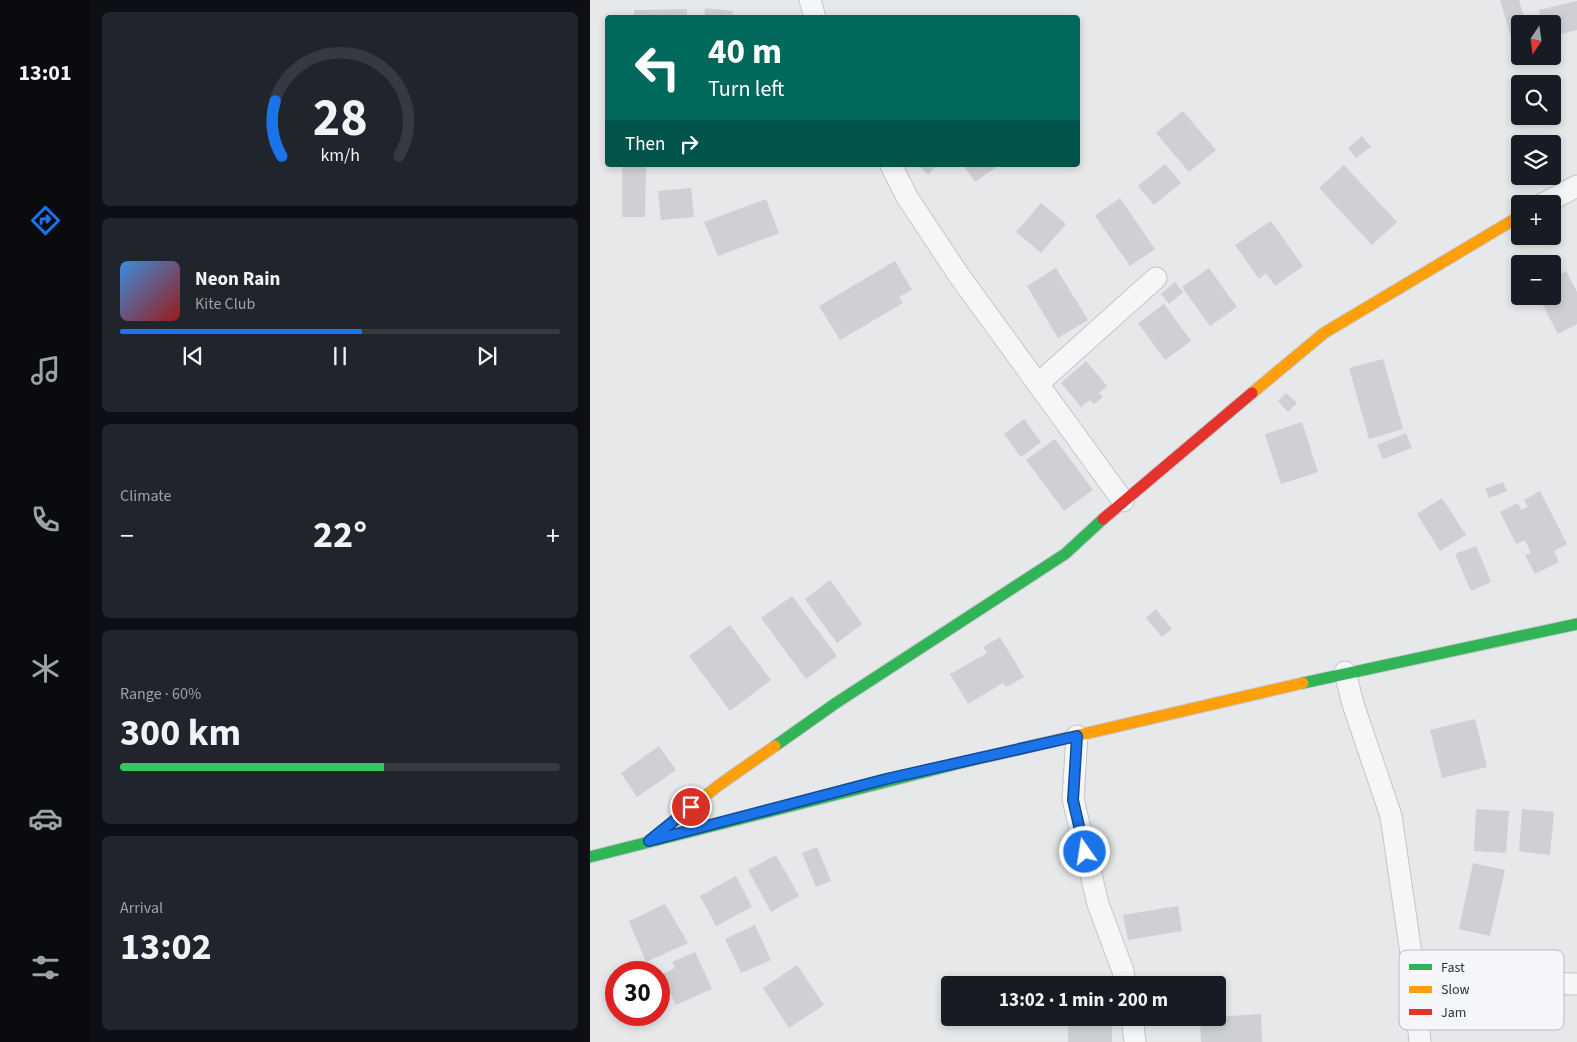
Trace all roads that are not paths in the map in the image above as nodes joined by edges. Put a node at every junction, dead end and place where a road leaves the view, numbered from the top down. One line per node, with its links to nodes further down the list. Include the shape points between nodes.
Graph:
1 (810, 0): 2 (street)
2 (814, 15)
3 (892, 167): 8 (street, via 907,197 958,274)
4 (1577, 186): 5 (street)
5 (1560, 195)
6 (1511, 221): 9 (street, via 1324,333)
7 (1156, 278): 8 (street)
8 (1039, 383): 9 (street)
9 (1123, 501): 13 (street, via 1064,554 828,708 719,785)
10 (1577, 624): 11 (street)
11 (1345, 672): 12 (street); 15 (street, via 1391,816)
12 (1077, 736): 13 (street, via 886,779); 16 (street, via 1073,800 1098,904)
13 (649, 841): 14 (street)
14 (590, 858)
15 (1410, 950)
16 (1124, 976)
17 (1564, 984): 18 (street)
18 (1577, 984)
19 (1133, 1026): 20 (street)
20 (1135, 1042)

